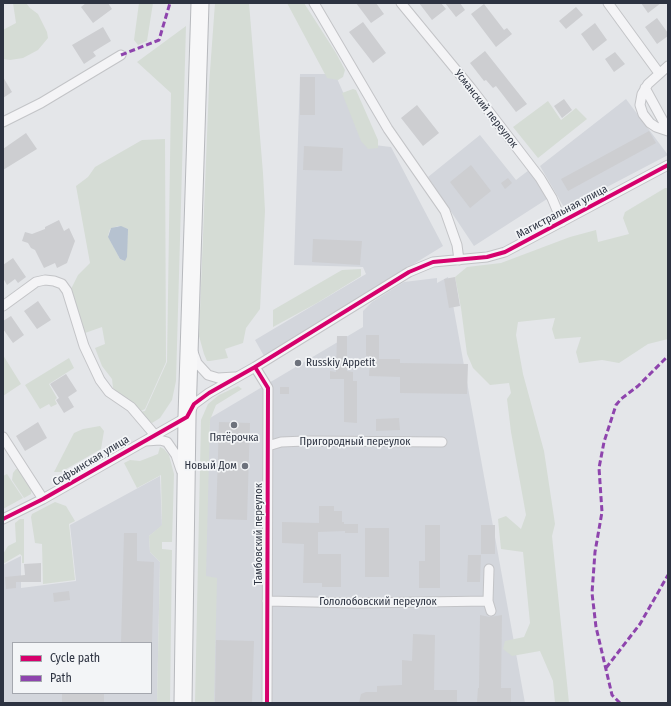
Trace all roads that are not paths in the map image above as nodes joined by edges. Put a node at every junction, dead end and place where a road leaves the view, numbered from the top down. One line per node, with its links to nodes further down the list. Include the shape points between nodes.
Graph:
1 (200, 3): 15 (highway)
2 (314, 3): 13 (street, via 388,129 445,211)
3 (401, 3): 12 (street, Усманский переулок, via 540,178)
4 (608, 3): 7 (street)
5 (122, 55): 9 (street, via 41,103)
6 (668, 66): 7 (street)
7 (659, 73): 8 (street)
8 (645, 88): 10 (street); 10 (street, via 640,99 641,110 656,127)
9 (3, 122)
10 (668, 131)
11 (668, 165): 12 (street, Магистральная улица)
12 (562, 222): 13 (street, Магистральная улица, via 505,252)
13 (460, 260): 16 (street, Магистральная улица, via 433,262 409,272)
14 (3, 306): 19 (street, via 36,282 45,280 62,284 67,291 84,346 100,380 109,392 131,407)
15 (189, 329): 17 (street, via 195,358 206,373 218,378); 18 (highway)
16 (255, 368): 17 (street, Магистральная улица); 22 (street, Тамбовский переулок, via 268,388)
17 (240, 376): 18 (street, Магистральная улица, via 201,398 194,404)
18 (187, 417): 19 (street, Софьинская улица); 24 (highway)
19 (154, 434): 23 (street, Софьинская улица)
20 (3, 437): 25 (street)
21 (442, 442): 22 (street, Пригородный переулок, via 306,441 281,442)
22 (268, 446): 28 (street, Тамбовский переулок)
23 (132, 447): 24 (street, via 149,440 167,442 176,455); 25 (street, Софьинская улица)
24 (186, 492): 31 (highway)
25 (43, 499): 26 (street, Софьинская улица)
26 (3, 519)
27 (489, 569): 29 (street)
28 (268, 601): 29 (street, Гололобовский переулок); 32 (street, Тамбовский переулок)
29 (488, 601): 30 (street)
30 (491, 612)
31 (183, 703)
32 (266, 703)

